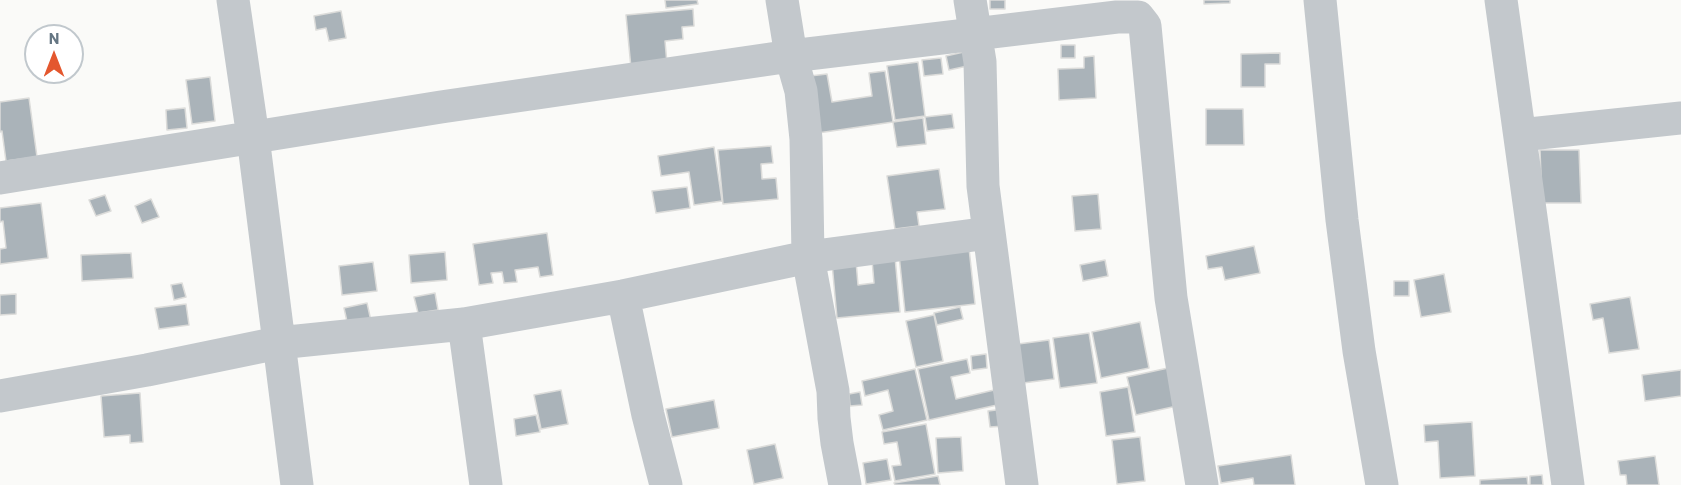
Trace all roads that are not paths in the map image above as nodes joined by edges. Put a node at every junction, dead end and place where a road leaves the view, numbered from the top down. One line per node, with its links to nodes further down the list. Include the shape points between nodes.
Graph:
1 (233, 0): 10 (street)
2 (782, 0): 7 (street)
3 (970, 0): 6 (street)
4 (1320, 0): 24 (street, via 1342,220)
5 (1501, 0): 9 (street)
6 (975, 33): 7 (street); 12 (street); 23 (street, via 1118,17 1138,17 1145,26 1171,298)
7 (791, 56): 10 (street); 13 (street, via 804,116)
8 (1681, 118): 9 (street)
9 (1520, 135): 25 (street)
10 (253, 137): 11 (street); 16 (street)
11 (0, 178)
12 (989, 233): 13 (street); 22 (street)
13 (808, 257): 14 (street); 21 (street, via 833,391)
14 (622, 296): 15 (street); 20 (street)
15 (464, 324): 16 (street); 19 (street)
16 (278, 343): 17 (street); 18 (street)
17 (0, 396)
18 (297, 485)
19 (486, 485)
20 (666, 485)
21 (845, 485)
22 (1022, 485)
23 (1202, 485)
24 (1382, 485)
25 (1568, 485)

